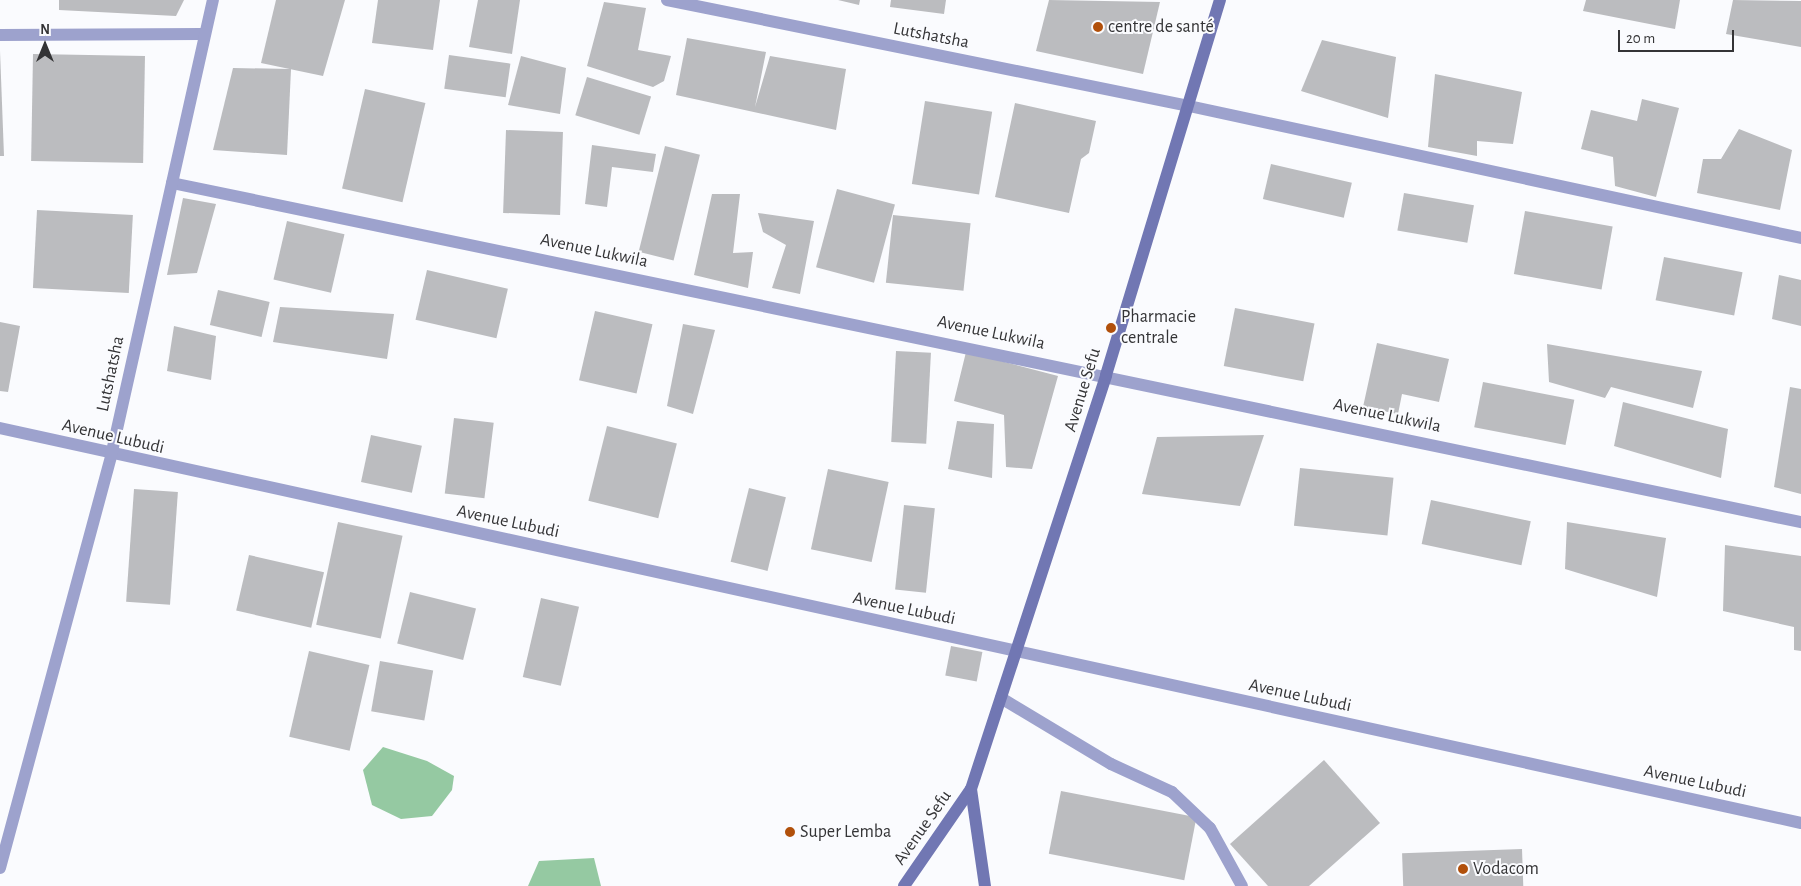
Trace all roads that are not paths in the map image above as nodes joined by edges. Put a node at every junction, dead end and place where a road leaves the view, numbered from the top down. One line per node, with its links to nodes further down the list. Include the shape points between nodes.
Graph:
1 (213, 0): 4 (street, Lutshatsha)
2 (667, 0): 6 (street, Lutshatsha)
3 (1220, 0): 6 (main road, Avenue Sefu)
4 (202, 34): 5 (street); 7 (street, Lutshatsha)
5 (0, 35)
6 (1189, 106): 8 (street, Lutshatsha); 9 (main road, Avenue Sefu)
7 (172, 182): 9 (street, Avenue Lukwila); 11 (street, Lutshatsha)
8 (1801, 238)
9 (1106, 375): 12 (street, Avenue Lukwila); 13 (main road, Avenue Sefu)
10 (0, 428): 11 (street, Avenue Lubudi)
11 (111, 456): 13 (street, Avenue Lubudi); 17 (street, Lutshatsha)
12 (1801, 522)
13 (1018, 652): 14 (main road, Avenue Sefu); 16 (street, Avenue Lubudi)
14 (1001, 698): 15 (main road, Avenue Sefu); 20 (street, via 1111,764 1172,792 1210,828)
15 (972, 789): 18 (main road, Avenue Sefu); 19 (main road, Avenue Sefu)
16 (1801, 823)
17 (0, 868)
18 (904, 886)
19 (985, 886)
20 (1242, 886)

